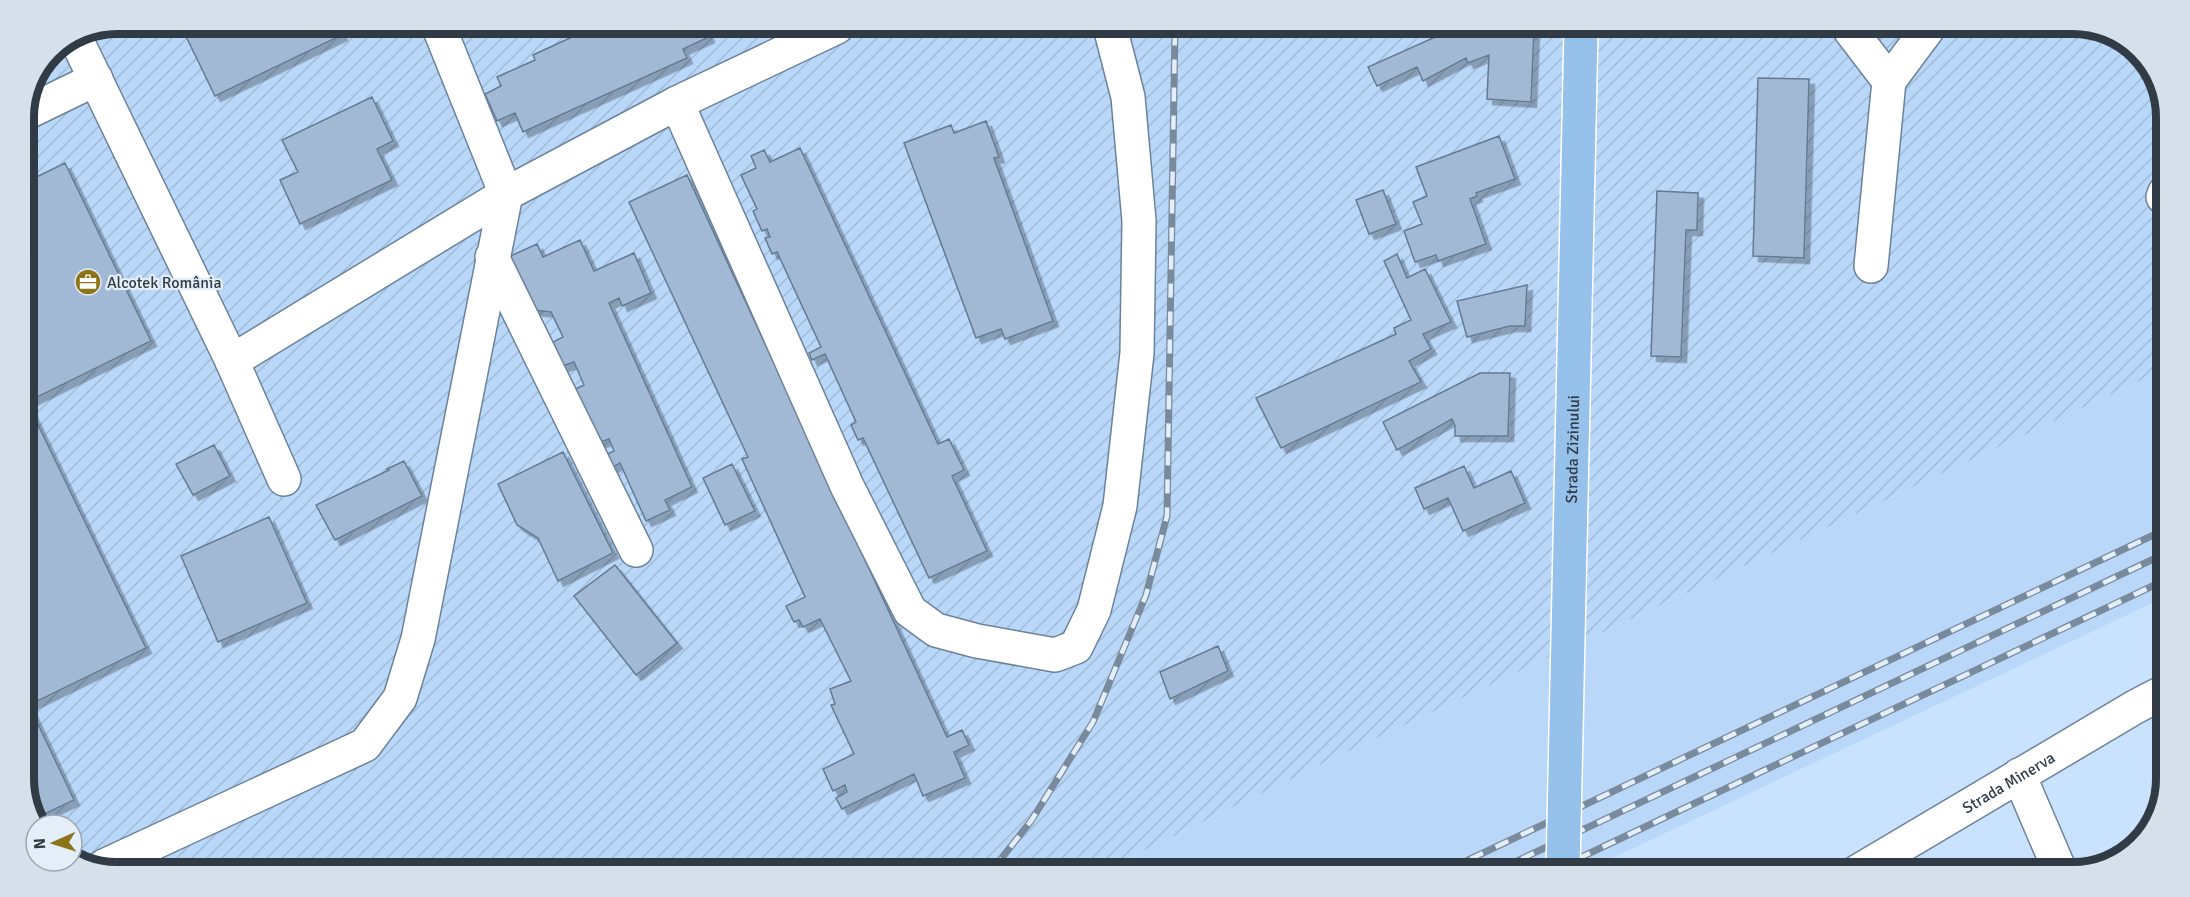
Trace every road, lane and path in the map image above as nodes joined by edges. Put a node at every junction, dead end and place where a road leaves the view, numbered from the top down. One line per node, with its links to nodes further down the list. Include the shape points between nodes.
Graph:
1 (442, 34): 12 (street)
2 (822, 34): 10 (street)
3 (1112, 34): 10 (street, via 1128,97 1138,210 1137,353 1120,506 1094,610 1076,647 1055,655 936,630 910,610 847,486)
4 (1581, 34): 21 (main road, Strada Zizinului, bridge)
5 (1853, 34): 9 (street)
6 (1924, 34): 9 (street)
7 (79, 45): 8 (street)
8 (96, 80): 11 (street); 15 (street)
9 (1889, 81): 14 (street)
10 (677, 103): 12 (street)
11 (35, 109)
12 (506, 194): 13 (street); 15 (street)
13 (492, 257): 17 (street); 20 (street, via 418,639 400,698 365,745)
14 (1871, 266)
15 (232, 361): 16 (street)
16 (284, 479)
17 (636, 550)
18 (2156, 696): 19 (street, Strada Minerva)
19 (2019, 775): 22 (street, Strada Minerva); 23 (street)
20 (113, 862)
21 (1563, 862)
22 (1874, 862)
23 (2056, 862)

